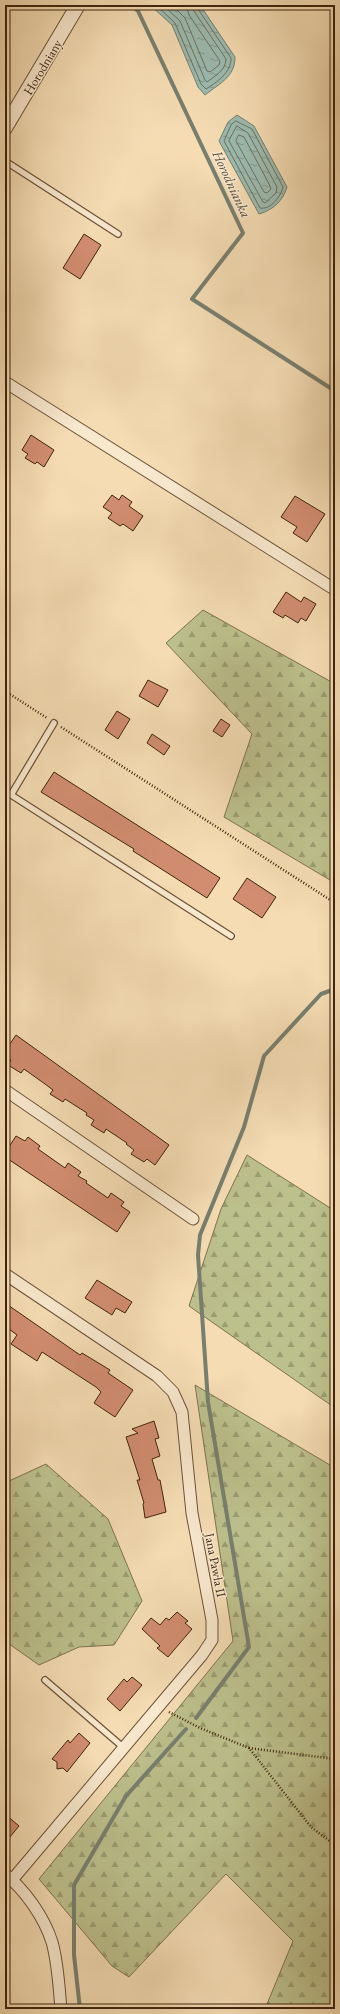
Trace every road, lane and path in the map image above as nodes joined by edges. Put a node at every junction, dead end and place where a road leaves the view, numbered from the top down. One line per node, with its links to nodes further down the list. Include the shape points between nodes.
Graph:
1 (78, 5): 2 (street, Horodniany)
2 (5, 128)
3 (5, 161): 4 (lane)
4 (118, 234)
5 (5, 382): 6 (street)
6 (334, 589)
7 (5, 691): 8 (path)
8 (54, 723): 10 (lane); 11 (path)
9 (5, 792): 10 (lane)
10 (11, 795): 12 (lane)
11 (335, 903)
12 (231, 936)
13 (5, 1090): 14 (street)
14 (193, 1218)
15 (5, 1274): 17 (street, Jana Pawła II, via 157,1376 173,1392 182,1412 192,1513 212,1620 212,1640)
16 (45, 1680): 18 (lane)
17 (160, 1707): 18 (street, Jana Pawła II); 19 (path, via 200,1728)
18 (124, 1748): 22 (street, Jana Pawła II)
19 (249, 1748): 20 (path); 21 (path, via 311,1827)
20 (335, 1759)
21 (335, 1845)
22 (9, 1877): 23 (street, via 28,1898 51,1941)
23 (61, 2009)

